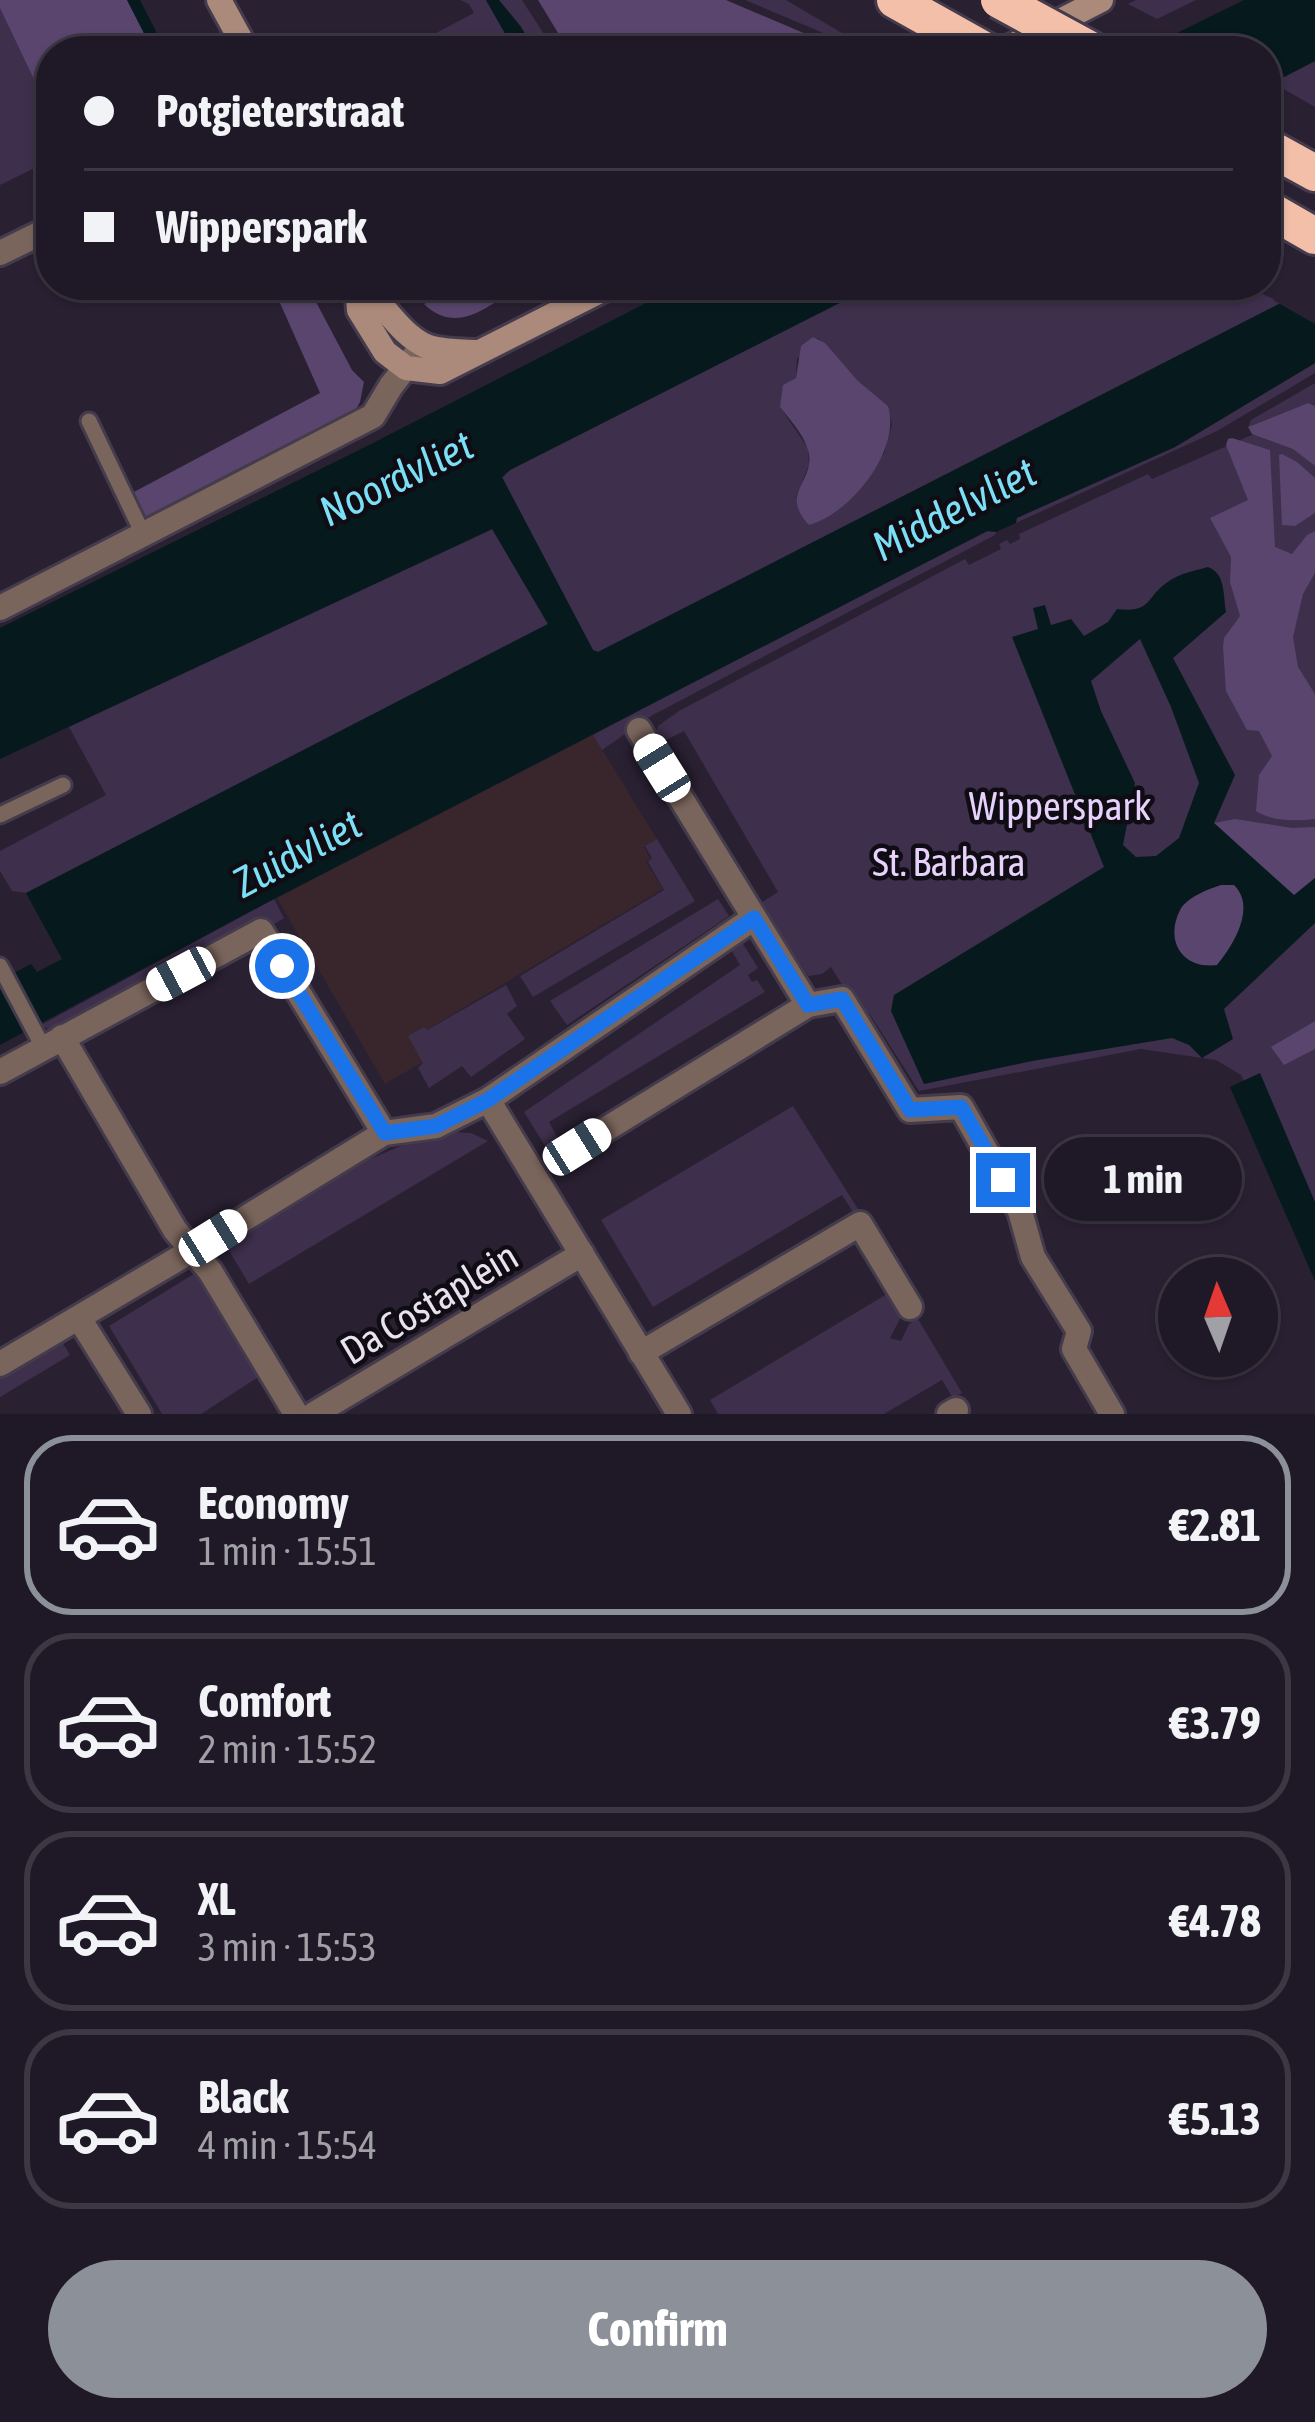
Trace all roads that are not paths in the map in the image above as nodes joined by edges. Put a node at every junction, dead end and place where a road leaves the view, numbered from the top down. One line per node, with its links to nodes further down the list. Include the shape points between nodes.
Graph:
1 (219, 0): 5 (street)
2 (1000, 0): 8 (highway, bridge)
3 (1101, 0): 7 (street)
4 (909, 8): 6 (highway)
5 (239, 36)
6 (959, 36)
7 (1031, 36)
8 (1066, 36)
9 (1281, 154): 10 (highway)
10 (1315, 173)
11 (1281, 217): 13 (highway)
12 (36, 235): 14 (street)
13 (1315, 236)
14 (0, 253)
15 (359, 300): 20 (street, via 385,352)
16 (380, 300): 18 (street)
17 (583, 300): 19 (street)
18 (423, 345): 19 (street); 20 (street)
19 (477, 352): 20 (street, via 440,371)
20 (406, 368): 22 (street, via 373,416)
21 (89, 421): 22 (lane)
22 (143, 534): 23 (street)
23 (0, 608)
24 (639, 730): 27 (street)
25 (63, 785): 26 (lane)
26 (0, 815)
27 (754, 918): 29 (street); 32 (street)
28 (0, 966): 30 (lane)
29 (808, 1005): 34 (street); 45 (street, via 842,999 910,1110 961,1107 1020,1211 1034,1257 1079,1331 1074,1349)
30 (52, 1042): 31 (street); 33 (street, via 261,931); 35 (street)
31 (0, 1072)
32 (488, 1100): 33 (street, via 436,1126); 36 (street)
33 (385, 1133): 35 (street)
34 (577, 1147)
35 (191, 1250): 38 (street); 42 (street)
36 (582, 1254): 39 (street); 43 (street, Da Costaplein)
37 (910, 1307): 39 (street, via 860,1224)
38 (79, 1318): 40 (street); 41 (street)
39 (641, 1353): 44 (street)
40 (0, 1364)
41 (139, 1414)
42 (296, 1414)
43 (314, 1414)
44 (679, 1414)
45 (1112, 1414)

